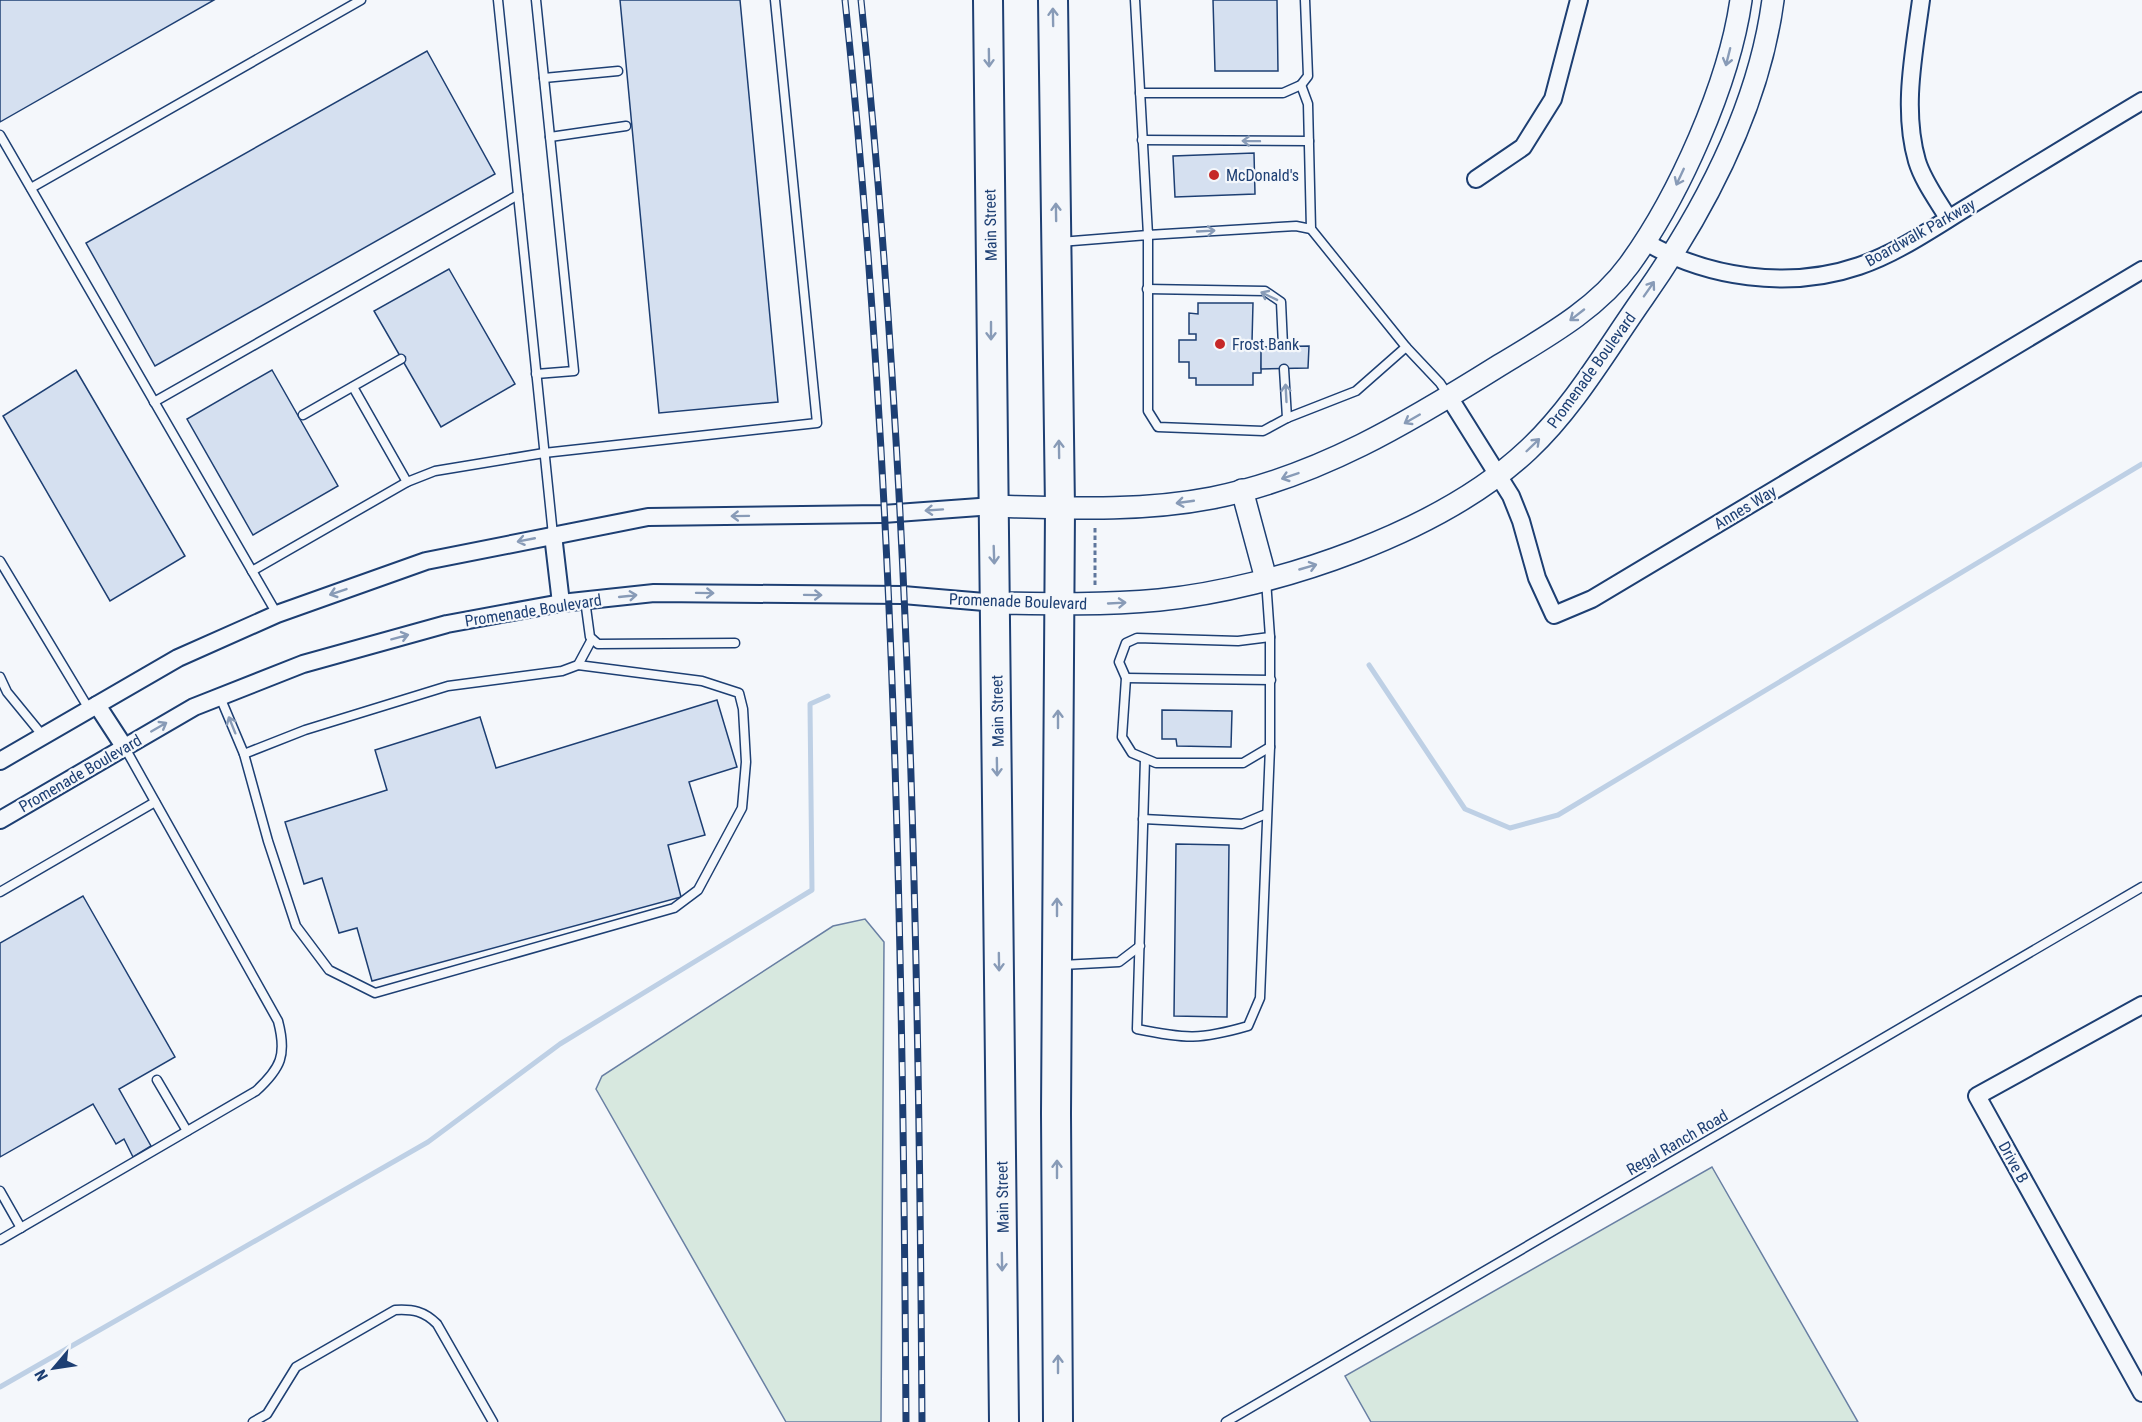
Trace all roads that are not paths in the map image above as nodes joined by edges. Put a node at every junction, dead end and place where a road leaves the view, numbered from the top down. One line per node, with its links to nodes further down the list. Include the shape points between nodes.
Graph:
1 (361, 0): 24 (lane)
2 (498, 0): 25 (lane)
3 (536, 0): 14 (lane)
4 (775, 0): 44 (lane, via 817,423)
5 (988, 0): 48 (highway, Main Street, one-way to 48)
6 (1053, 0): 30 (highway, one-way to 6)
7 (1135, 0): 16 (lane)
8 (1305, 0): 15 (lane, via 1308,76)
9 (1580, 0): 23 (street, via 1553,99 1523,147)
10 (1741, 0): 29 (street, one-way to 29, via 1725,67 1704,124)
11 (1773, 0): 31 (street, Promenade Boulevard, via 1746,103 1700,207)
12 (1921, 0): 26 (street, via 1909,95 1911,134 1918,164)
13 (618, 71): 14 (lane)
14 (544, 78): 20 (lane)
15 (1301, 85): 16 (lane, via 1283,93); 22 (lane, via 1308,104)
16 (1140, 93): 21 (lane)
17 (2142, 100): 26 (street, Boardwalk Parkway)
18 (626, 126): 20 (lane)
19 (0, 135): 24 (lane)
20 (550, 137): 38 (lane, via 574,371)
21 (1142, 140): 22 (lane, one-way to 21); 28 (lane)
22 (1309, 141): 27 (lane)
23 (1476, 179)
24 (31, 188): 41 (lane)
25 (518, 195): 38 (lane); 41 (lane)
26 (1948, 218): 31 (street, Boardwalk Parkway, via 1860,266 1822,275 1737,275)
27 (1311, 229): 28 (lane, one-way to 27, via 1296,226); 35 (lane)
28 (1148, 235): 30 (lane); 33 (lane)
29 (1644, 241): 31 (street, Boardwalk Parkway); 40 (street, one-way to 40, via 1629,266 1571,320)
30 (1056, 242): 49 (highway, one-way to 30)
31 (1671, 258): 45 (street, Promenade Boulevard, one-way to 31, via 1553,424)
32 (2142, 270): 45 (street, Annes Way, via 1592,598 1554,615 1537,578 1521,521)
33 (1148, 289): 34 (lane, one-way to 33, via 1281,302 1265,291); 43 (lane, via 1148,411 1158,427 1263,431)
34 (1283, 346)
35 (1406, 347): 40 (lane); 43 (lane, via 1356,391)
36 (401, 359): 39 (lane)
37 (1284, 369): 43 (lane, one-way to 37)
38 (537, 374): 44 (lane)
39 (353, 387): 42 (lane); 46 (lane)
40 (1449, 397): 45 (street, Annes Way); 47 (street, one-way to 47, via 1321,466)
41 (154, 402): 52 (lane)
42 (303, 415)
43 (1287, 418)
44 (544, 453): 46 (lane, via 435,471); 50 (lane)
45 (1498, 474): 53 (street, Promenade Boulevard, one-way to 45, via 1335,560 1385,540)
46 (407, 482): 52 (lane)
47 (1242, 490): 49 (street, one-way to 49, via 1160,505); 53 (street)
48 (993, 506): 49 (street); 50 (street, one-way to 50, via 883,514 648,517); 56 (highway, Main Street, one-way to 56)
49 (1060, 508): 57 (highway)
50 (553, 534): 55 (street); 58 (street, one-way to 58, via 426,561)
51 (0, 561): 68 (lane)
52 (252, 571): 58 (lane)
53 (1266, 579): 57 (street, Promenade Boulevard, one-way to 53, via 1160,600); 59 (lane)
54 (585, 600): 55 (street, Promenade Boulevard); 56 (street, Promenade Boulevard, one-way to 56, via 654,593 903,595); 60 (lane)
55 (561, 603): 67 (street, Promenade Boulevard, one-way to 55, via 303,664 447,624)
56 (996, 603): 57 (street, Promenade Boulevard); 92 (highway, Main Street, one-way to 92)
57 (1058, 604): 82 (highway, one-way to 57)
58 (277, 614): 68 (street, via 178,658)
59 (1270, 637): 64 (lane, via 1238,641 1137,638 1126,643 1119,662); 65 (lane)
60 (592, 639): 61 (lane, via 598,644); 62 (lane)
61 (735, 643)
62 (578, 665): 72 (lane, via 562,671 448,686 305,730); 72 (lane, via 702,681 739,693 746,762 742,808 698,890 674,908 375,993 329,970 296,926 267,841)
63 (0, 677): 66 (lane)
64 (1126, 678): 65 (lane); 73 (lane, via 1122,737 1132,753)
65 (1271, 680): 70 (lane)
66 (3, 694): 69 (lane)
67 (220, 697): 71 (street, Promenade Boulevard, one-way to 67, via 194,707); 72 (lane, one-way to 67)
68 (93, 707): 69 (street); 71 (street)
69 (43, 736): 74 (street)
70 (1270, 747): 73 (lane, via 1244,763 1156,763); 76 (lane)
71 (124, 748): 75 (lane); 78 (street, Promenade Boulevard)
72 (244, 754)
73 (1146, 759): 77 (lane)
74 (0, 761)
75 (155, 802): 80 (lane); 85 (lane, via 278,1021 284,1042 272,1077 256,1091)
76 (1266, 814): 77 (lane, via 1242,824); 81 (lane, via 1260,998 1248,1026 1212,1037 1182,1038 1137,1029)
77 (1143, 819): 81 (lane)
78 (0, 820)
79 (2142, 887): 94 (lane, Regal Ranch Road)
80 (0, 892)
81 (1140, 946): 82 (lane, via 1119,962)
82 (1057, 965): 93 (highway, one-way to 82)
83 (2142, 1005): 89 (street, Drive B, via 1977,1095)
84 (157, 1080): 85 (lane)
85 (187, 1131): 87 (lane)
86 (0, 1191): 87 (lane)
87 (21, 1228): 88 (lane)
88 (0, 1240)
89 (2142, 1393)
90 (253, 1422): 91 (lane, via 267,1414 296,1367 381,1317 404,1309 427,1315 437,1324)
91 (493, 1422)
92 (1004, 1422)
93 (1058, 1422)
94 (1226, 1422)

